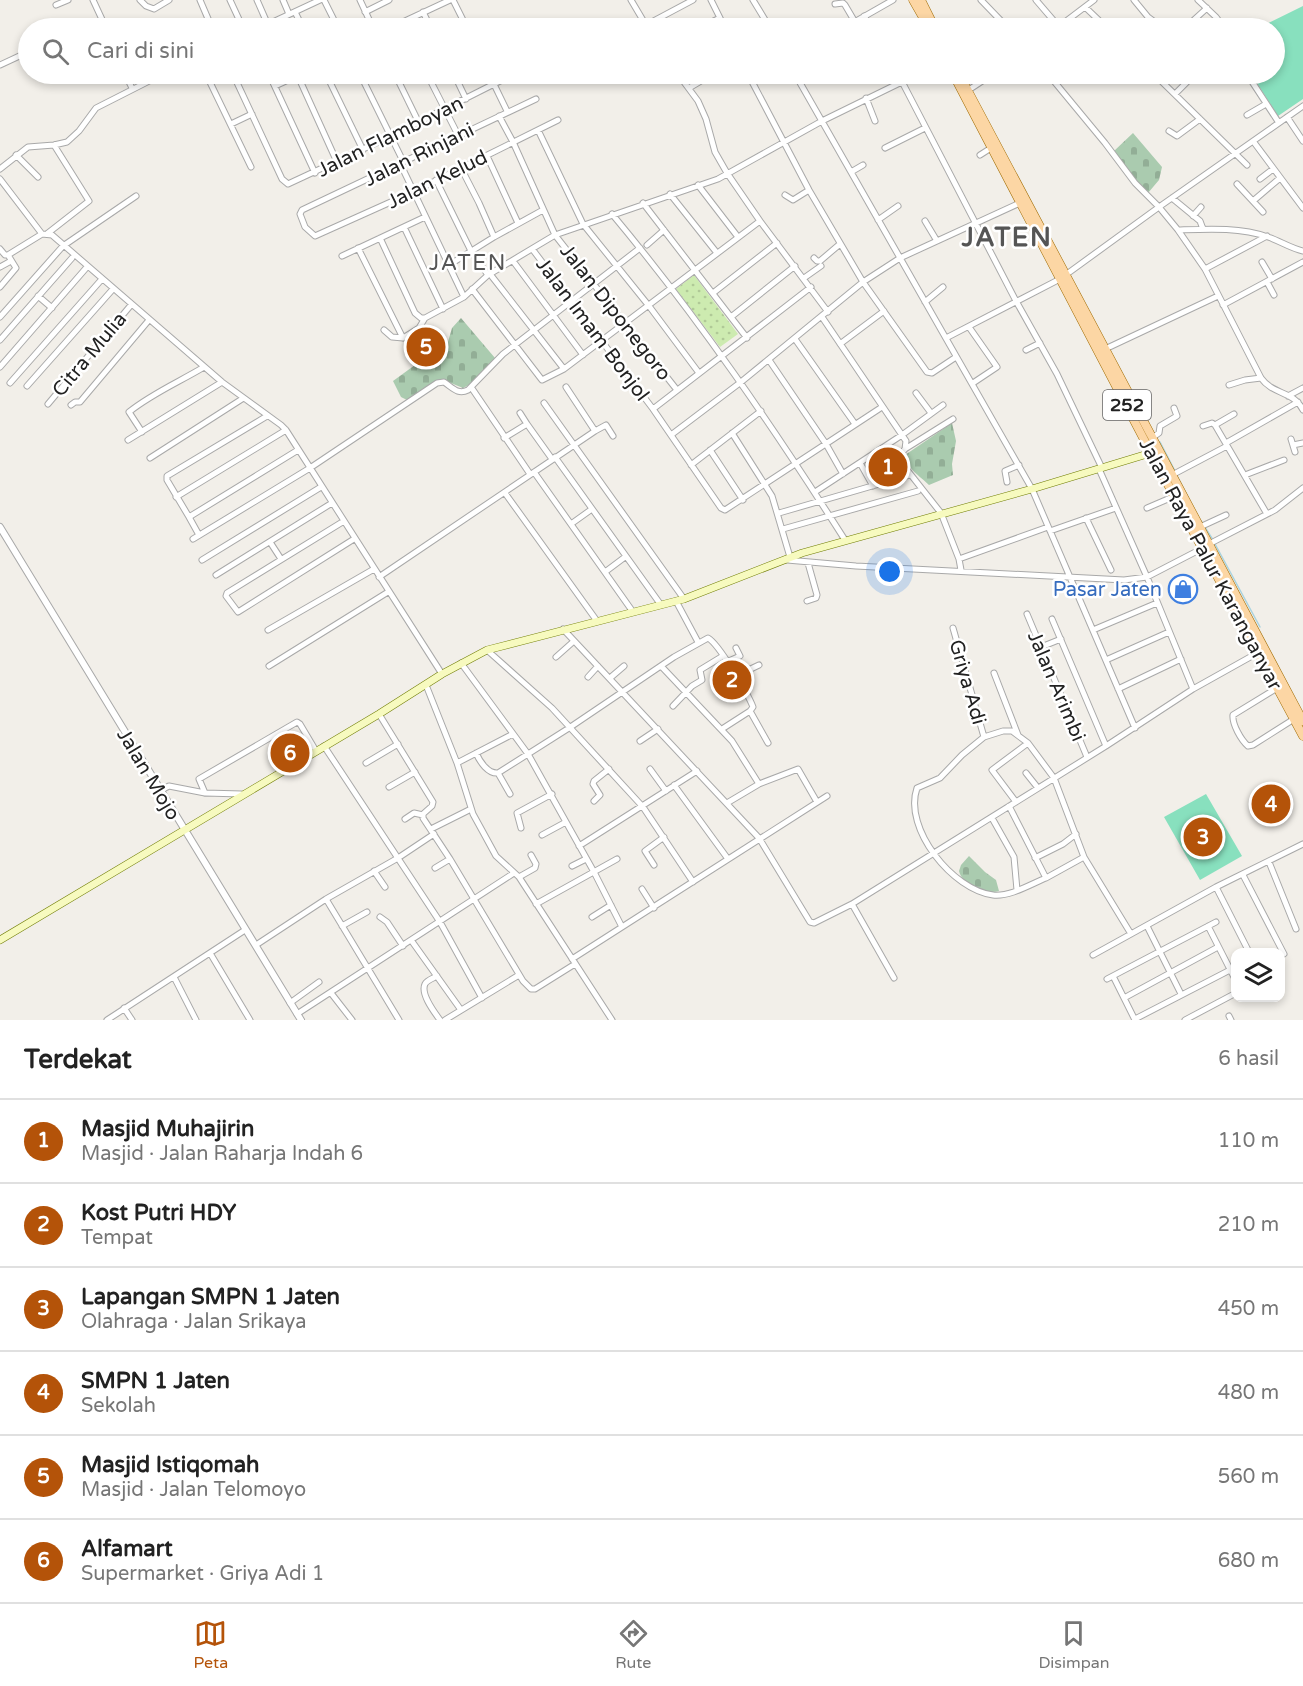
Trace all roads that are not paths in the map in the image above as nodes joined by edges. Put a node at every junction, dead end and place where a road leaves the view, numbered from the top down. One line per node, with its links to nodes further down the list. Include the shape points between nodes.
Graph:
1 (68, 0): 27 (street)
2 (93, 0): 33 (street)
3 (140, 0): 4 (street, via 154,9)
4 (169, 0)
5 (200, 0): 34 (street)
6 (230, 0): 35 (street)
7 (256, 0): 36 (street)
8 (283, 0): 31 (street)
9 (324, 0): 39 (street)
10 (360, 0): 29 (street)
11 (389, 0): 29 (street)
12 (451, 0): 30 (street); 43 (street)
13 (631, 0): 44 (street)
14 (693, 0): 45 (street)
15 (711, 0): 46 (street)
16 (753, 0): 47 (street)
17 (893, 0): 32 (street)
18 (914, 0): 50 (main road)
19 (921, 0): 51 (main road)
20 (981, 0): 52 (street)
21 (1036, 0): 53 (street)
22 (1134, 0): 56 (street)
23 (1198, 0): 28 (street)
24 (315, 1): 31 (street)
25 (835, 3): 48 (street, via 845,5)
26 (1089, 3): 54 (street); 55 (street)
27 (56, 5)
28 (1207, 8): 57 (street); 58 (street)
29 (365, 12): 40 (street)
30 (423, 12): 41 (street); 42 (street)
31 (292, 13): 37 (street); 38 (street)
32 (864, 16): 49 (street)
33 (101, 18)
34 (208, 18)
35 (238, 18)
36 (266, 18)
37 (284, 18)
38 (296, 18)
39 (333, 18)
40 (368, 18)
41 (415, 18)
42 (426, 18)
43 (461, 18)
44 (642, 18)
45 (662, 18)
46 (720, 18)
47 (764, 18)
48 (853, 18)
49 (861, 18)
50 (924, 18)
51 (930, 18)
52 (998, 18)
53 (1050, 18)
54 (1070, 18)
55 (1100, 18)
56 (1149, 18)
57 (1196, 18)
58 (1215, 18)
59 (18, 57): 60 (street)
60 (0, 65)
61 (130, 84): 87 (street)
62 (141, 84): 87 (street)
63 (211, 84): 108 (street)
64 (238, 84): 98 (street)
65 (279, 84): 86 (street)
66 (303, 84): 126 (street)
67 (331, 84): 121 (street)
68 (365, 84): 113 (street)
69 (400, 84): 106 (street)
70 (432, 84): 96 (street)
71 (459, 84): 92 (street)
72 (494, 84): 92 (street, Jalan Flamboyan); 97 (street)
73 (686, 84): 88 (street)
74 (696, 84): 88 (street)
75 (753, 84): 117 (street)
76 (801, 84): 104 (street)
77 (896, 84): 91 (street)
78 (903, 84): 109 (street)
79 (964, 84): 89 (main road, Jalan Raya Palur Karanganyar / 252)
80 (966, 84): 89 (main road, Jalan Raya Palur Karanganyar / 252)
81 (978, 84): 89 (street)
82 (1056, 84): 154 (street, via 1135,183)
83 (1164, 84): 90 (street)
84 (1185, 84): 90 (street)
85 (1253, 84): 94 (street)
86 (275, 86): 135 (street)
87 (132, 88): 118 (street, via 96,108 67,142)
88 (689, 88): 136 (street)
89 (970, 89): 120 (main road, Jalan Raya Palur Karanganyar / 252); 151 (main road, Jalan Raya Palur Karanganyar / 252)
90 (1175, 94): 102 (street)
91 (866, 98): 104 (street); 105 (street)
92 (466, 99): 96 (street, Jalan Flamboyan)
93 (536, 99): 97 (street, Jalan Rinjani)
94 (1266, 104): 99 (street); 107 (street)
95 (1303, 106): 101 (street)
96 (444, 111): 106 (street, Jalan Flamboyan); 112 (street)
97 (507, 111): 100 (street, Jalan Rinjani)
98 (252, 114): 108 (street); 135 (street, Jalan Flamboyan, via 284,182 290,184)
99 (1248, 115)
100 (499, 116): 112 (street, Jalan Rinjani); 116 (street, Jalan Diponegoro)
101 (1287, 117): 107 (street); 115 (street)
102 (1200, 119): 111 (street, via 1177,136); 122 (street)
103 (558, 120): 110 (street, Jalan Kelud)
104 (822, 121): 117 (street); 134 (street)
105 (875, 121)
106 (419, 123): 113 (street, Jalan Flamboyan)
107 (1279, 123): 114 (street)
108 (231, 124): 130 (street)
109 (925, 128): 119 (street); 166 (street)
110 (538, 130): 116 (street, Jalan Kelud); 167 (street)
111 (1169, 131)
112 (458, 135): 127 (street, Jalan Rinjani)
113 (391, 136): 121 (street, Jalan Flamboyan); 127 (street)
114 (1253, 141): 122 (street); 133 (street)
115 (1303, 141)
116 (513, 142): 125 (street, Jalan Kelud); 157 (street, Jalan Diponegoro)
117 (783, 143): 136 (street); 144 (street)
118 (54, 145): 123 (street, via 33,145); 172 (street, via 89,201)
119 (885, 148)
120 (991, 148): 124 (street); 151 (main road, Jalan Raya Palur Karanganyar / 252)
121 (363, 150): 126 (street, Jalan Flamboyan)
122 (1236, 153): 129 (street); 149 (street)
123 (16, 155): 132 (street); 137 (street)
124 (980, 155)
125 (487, 156): 131 (street, Jalan Kelud); 165 (street)
126 (337, 162): 135 (street, Jalan Flamboyan)
127 (402, 162): 145 (street); 174 (street, Jalan Rinjani, via 302,210 302,223)
128 (863, 165): 134 (street)
129 (1247, 165)
130 (251, 167)
131 (461, 168): 141 (street, Jalan Kelud); 176 (street)
132 (0, 169)
133 (1273, 169): 138 (street); 140 (street)
134 (850, 172): 162 (street)
135 (315, 173)
136 (727, 173): 143 (street); 163 (street)
137 (38, 177)
138 (1280, 178): 150 (street); 156 (street)
139 (0, 179): 172 (street)
140 (1260, 179)
141 (436, 180): 145 (street, Jalan Kelud); 189 (street)
142 (1237, 184): 150 (street)
143 (698, 185): 146 (street); 177 (street)
144 (808, 190): 147 (street, via 795,200); 181 (street)
145 (413, 192): 161 (street); 174 (street, Jalan Kelud)
146 (670, 194): 152 (street); 190 (street)
147 (785, 195)
148 (136, 196): 183 (street)
149 (1172, 198): 154 (street); 160 (street)
150 (1254, 201): 158 (street)
151 (1023, 202): 166 (street); 208 (main road, Jalan Raya Palur Karanganyar / 252)
152 (643, 203): 159 (street); 170 (street)
153 (898, 206): 162 (street)
154 (1159, 207): 171 (street); 208 (street)
155 (1201, 207): 160 (street)
156 (1303, 208)
157 (543, 210): 165 (street); 173 (street, Jalan Diponegoro)
158 (1263, 212)
159 (612, 214): 167 (street); 186 (street)
160 (1192, 216): 169 (street)
161 (425, 217): 168 (street); 199 (street)
162 (878, 220): 195 (street)
163 (760, 221): 177 (street); 180 (street)
164 (925, 221): 179 (street)
165 (518, 223): 176 (street)
166 (976, 223): 179 (street); 225 (street)
167 (583, 224): 173 (street); 200 (street)
168 (404, 227): 178 (street); 232 (street)
169 (1203, 229): 171 (street); 175 (street)
170 (664, 230): 182 (street); 206 (street)
171 (1178, 230): 205 (street)
172 (45, 234): 183 (street); 192 (street)
173 (555, 235): 187 (street); 213 (street, Jalan Diponegoro)
174 (315, 236)
175 (1267, 236): 188 (street); 205 (street)
176 (494, 237): 189 (street)
177 (738, 237): 190 (street)
178 (380, 238): 184 (street); 239 (street, via 415,314)
179 (937, 241): 195 (street)
180 (777, 243): 201 (street); 220 (street)
181 (840, 244): 194 (street, via 820,261); 212 (street)
182 (647, 245)
183 (63, 246): 204 (street); 236 (street)
184 (358, 248): 191 (street); 245 (street)
185 (0, 249): 192 (street)
186 (640, 249): 200 (street); 217 (street)
187 (533, 250): 196 (street); 226 (street, Jalan Imam Bonjol)
188 (1303, 250)
189 (471, 251): 199 (street); 207 (street)
190 (717, 252): 206 (street)
191 (342, 256)
192 (10, 258): 203 (street); 214 (street, via 16,268)
193 (72, 258): 222 (street)
194 (814, 258)
195 (900, 258): 212 (street); 227 (street)
196 (513, 261): 207 (street); 235 (street)
197 (1262, 262): 211 (street)
198 (1303, 262): 211 (street)
199 (450, 266): 224 (street)
200 (616, 266): 213 (street); 230 (street)
201 (795, 266): 209 (street); 237 (street)
202 (821, 266): 209 (street)
203 (0, 267)
204 (87, 267): 210 (street); 231 (street)
205 (1204, 269): 223 (street)
206 (695, 271): 217 (street); 220 (street)
207 (489, 274): 219 (street); 244 (street)
208 (1067, 274): 225 (street); 254 (main road, Jalan Raya Palur Karanganyar / 252)
209 (804, 278): 215 (street)
210 (102, 279): 218 (street); 267 (street)
211 (1269, 280): 221 (street); 229 (street)
212 (863, 282): 233 (street); 234 (street)
213 (593, 284): 226 (street); 241 (street, Jalan Diponegoro)
214 (0, 287)
215 (811, 287): 234 (street); 246 (street)
216 (943, 287): 227 (street)
217 (672, 288): 230 (street); 257 (street)
218 (113, 289): 228 (street); 270 (street)
219 (472, 290): 224 (street); 253 (street)
220 (713, 294): 237 (street)
221 (1274, 295)
222 (38, 296): 231 (street); 249 (street)
223 (1218, 296): 229 (street); 254 (street)
224 (464, 297): 232 (street)
225 (1016, 301): 242 (street); 251 (street)
226 (571, 302): 235 (street); 250 (street, Jalan Imam Bonjol)
227 (925, 302): 247 (street)
228 (131, 304): 240 (street); 280 (street, Citra Mulia)
229 (1223, 305): 264 (street)
230 (649, 306): 241 (street); 263 (street)
231 (52, 308): 260 (street)
232 (443, 309): 239 (street)
233 (884, 311): 252 (street); 258 (street, via 930,374)
234 (828, 312): 238 (street)
235 (552, 316): 244 (street); 256 (street)
236 (0, 317)
237 (731, 317): 246 (street)
238 (822, 317): 248 (street); 252 (street)
239 (425, 318): 245 (street, via 419,328)
240 (149, 320): 261 (street); 281 (street, via 80,402)
241 (626, 324): 250 (street); 274 (street, Jalan Diponegoro)
242 (969, 327): 247 (street); 268 (street, via 997,368)
243 (384, 330): 245 (street, via 392,337)
244 (533, 331): 253 (street); 262 (street)
245 (403, 338)
246 (747, 338): 257 (street)
247 (946, 338): 258 (street)
248 (795, 339): 259 (street); 294 (street)
249 (0, 340)
250 (602, 341): 256 (street); 285 (street, Jalan Imam Bonjol)
251 (1040, 343): 255 (street); 324 (street)
252 (840, 344): 283 (street)
253 (514, 345): 262 (street, via 541,380); 271 (street)
254 (1107, 349): 305 (main road, Jalan Raya Palur Karanganyar / 252); 315 (main road, Jalan Raya Palur Karanganyar / 252)
255 (1026, 350)
256 (583, 355): 262 (street)
257 (723, 356): 263 (street); 266 (street)
258 (956, 357): 268 (street)
259 (769, 360): 266 (street); 309 (street)
260 (0, 367)
261 (204, 367): 265 (street); 299 (street, via 129,412)
262 (564, 369)
263 (699, 373): 274 (street)
264 (1261, 378): 269 (street); 276 (street)
265 (222, 382): 277 (street); 299 (street)
266 (741, 382): 287 (street); 301 (street)
267 (10, 383)
268 (973, 383): 322 (street)
269 (1229, 384)
270 (27, 386)
271 (471, 387): 304 (street); 323 (street, via 462,393 444,382 437,383)
272 (566, 387): 298 (street)
273 (1303, 388): 276 (street)
274 (677, 390): 285 (street)
275 (916, 393): 289 (street)
276 (1288, 396): 278 (street)
277 (242, 399): 291 (street); 316 (street)
278 (1298, 402): 286 (street); 310 (street)
279 (544, 403): 308 (street)
280 (48, 404)
281 (71, 405)
282 (943, 405): 289 (street)
283 (882, 406): 294 (street); 302 (street)
284 (1174, 408): 305 (street, via 1177,416 1159,427 1159,433)
285 (653, 409): 301 (street, Jalan Imam Bonjol)
286 (1303, 410)
287 (760, 411): 300 (street); 319 (street)
288 (520, 413): 293 (street)
289 (932, 413): 302 (street)
290 (1234, 414): 295 (street)
291 (267, 416): 297 (street); 340 (street, via 167,476)
292 (953, 419): 312 (street)
293 (527, 424): 304 (street); 317 (street)
294 (855, 424): 309 (street)
295 (1215, 425): 296 (street); 310 (street)
296 (1203, 426)
297 (286, 430): 313 (street); 340 (street)
298 (595, 431): 303 (street, via 606,425); 308 (street)
299 (142, 432): 306 (street)
300 (732, 433): 314 (street); 331 (street)
301 (671, 435): 321 (street, Jalan Imam Bonjol)
302 (902, 435): 312 (street, via 907,443); 320 (street)
303 (613, 436)
304 (504, 438): 325 (street)
305 (1152, 438): 315 (main road, Jalan Raya Palur Karanganyar / 252)
306 (128, 440)
307 (1303, 443): 311 (street)
308 (574, 444): 317 (street); 381 (street)
309 (826, 444): 319 (street); 327 (street)
310 (1226, 444): 326 (street); 329 (street)
311 (1293, 445)
312 (905, 449): 328 (street, via 899,458)
313 (298, 450): 323 (street); 352 (street)
314 (710, 450): 321 (street); 341 (street)
315 (1155, 452): 324 (main road); 326 (main road, Jalan Raya Palur Karanganyar / 252); 339 (main road, Jalan Raya Palur Karanganyar / 252)
316 (150, 458)
317 (554, 458): 325 (street); 346 (street)
318 (1284, 460): 329 (street)
319 (796, 464): 331 (street); 337 (street)
320 (860, 464): 327 (street); 332 (street)
321 (691, 465): 341 (street, Jalan Imam Bonjol, via 721,508 725,510)
322 (1019, 465): 330 (street, via 1005,471); 335 (street)
323 (310, 468): 333 (street); 360 (street)
324 (1101, 469): 335 (main road); 344 (street)
325 (532, 473): 338 (street); 355 (street)
326 (1175, 473): 357 (main road, Jalan Raya Palur Karanganyar / 252)
327 (843, 474): 337 (street)
328 (910, 474): 332 (street); 348 (street)
329 (1245, 475): 349 (street)
330 (1007, 482)
331 (766, 484): 341 (street); 347 (street)
332 (873, 486): 342 (street)
333 (321, 487): 343 (street); 370 (street)
334 (1303, 488): 349 (street)
335 (1032, 489): 348 (main road); 359 (street)
336 (918, 491): 351 (street)
337 (815, 492): 342 (street)
338 (505, 493): 377 (street); 389 (street)
339 (1175, 495): 345 (street); 357 (main road, Jalan Raya Palur Karanganyar / 252)
340 (176, 497): 352 (street)
341 (743, 500)
342 (821, 502): 347 (street); 351 (street)
343 (332, 504): 354 (street); 364 (street)
344 (1116, 508): 353 (street); 379 (street)
345 (1147, 508)
346 (592, 509): 355 (street); 366 (street)
347 (779, 513): 358 (street)
348 (941, 513): 363 (main road); 369 (street)
349 (1267, 514): 365 (street)
350 (1226, 515): 357 (street)
351 (830, 516): 358 (street); 363 (street)
352 (189, 517): 360 (street)
353 (1086, 518): 359 (street); 374 (street)
354 (344, 521): 362 (street); 368 (street)
355 (571, 524): 375 (street)
356 (0, 527): 460 (street, Jalan Mojo)
357 (1200, 527): 365 (main road, Jalan Raya Palur Karanganyar / 252)
358 (783, 529): 367 (street)
359 (1049, 529): 369 (street); 378 (street)
360 (199, 535): 361 (street)
361 (193, 539)
362 (354, 539): 368 (street, via 236,612 226,594); 372 (street)
363 (846, 540): 367 (main road)
364 (270, 542): 368 (street); 376 (street)
365 (1210, 544): 379 (street); 401 (main road, Jalan Raya Palur Karanganyar / 252)
366 (625, 557): 375 (street); 385 (street)
367 (787, 558): 371 (street); 381 (main road)
368 (281, 559)
369 (959, 559): 373 (street)
370 (202, 560)
371 (808, 563): 373 (street); 383 (street, via 817,595)
372 (374, 569): 377 (street); 392 (street)
373 (961, 570): 378 (street)
374 (1110, 570)
375 (604, 572): 386 (street)
376 (216, 575)
377 (379, 577): 380 (street)
378 (1071, 577): 379 (street); 393 (street)
379 (1147, 577): 384 (street)
380 (388, 592): 409 (street); 414 (street)
381 (684, 599): 382 (main road)
382 (676, 601): 385 (main road); 397 (street)
383 (807, 601)
384 (1157, 603): 393 (street); 394 (street)
385 (661, 605): 386 (main road)
386 (633, 612): 389 (main road)
387 (1027, 614): 398 (street, Jalan Arimbi)
388 (1052, 619): 395 (street)
389 (597, 621): 391 (main road)
390 (953, 628): 436 (street, Griya Adi)
391 (563, 629): 396 (street); 400 (main road)
392 (268, 630)
393 (1094, 630): 405 (street)
394 (1169, 632): 404 (street); 405 (street)
395 (1060, 639): 398 (street); 442 (street)
396 (574, 641): 403 (street); 410 (street)
397 (698, 642): 402 (street, via 711,639); 412 (street)
398 (1041, 647): 446 (street, Jalan Arimbi)
399 (736, 648): 407 (street, via 740,656)
400 (487, 650): 406 (main road); 429 (street)
401 (1261, 650): 419 (main road, Jalan Raya Palur Karanganyar / 252); 421 (street); 428 (main road, Jalan Raya Palur Karanganyar / 252)
402 (723, 656): 407 (street); 423 (street, via 700,670 703,678)
403 (556, 657)
404 (1181, 659): 420 (street); 421 (street)
405 (1106, 660): 420 (street)
406 (460, 663): 414 (main road); 433 (street)
407 (727, 663): 415 (street)
408 (759, 665): 415 (street)
409 (269, 666)
410 (598, 666): 416 (street); 417 (street)
411 (624, 666): 417 (street)
412 (661, 666): 422 (street); 423 (street)
413 (994, 673): 434 (street)
414 (442, 674): 418 (main road)
415 (736, 676): 425 (street, via 752,704)
416 (588, 677)
417 (610, 678): 422 (street)
418 (426, 685): 426 (main road); 448 (street)
419 (1277, 688): 427 (main road, Jalan Raya Palur Karanganyar / 252); 427 (street, via 1233,715 1245,743 1253,745)
420 (1118, 689): 430 (street)
421 (1193, 689): 430 (street)
422 (623, 692): 429 (street); 431 (street)
423 (687, 693): 424 (street); 432 (street)
424 (673, 706)
425 (750, 711): 432 (street); 438 (street)
426 (379, 714): 440 (street); 441 (main road)
427 (1294, 719): 435 (main road, Jalan Raya Palur Karanganyar / 252)
428 (1303, 721)
429 (569, 728): 445 (street); 449 (street)
430 (1136, 728): 442 (street)
431 (658, 729): 437 (street); 451 (street)
432 (722, 729): 456 (street)
433 (513, 734): 444 (street); 445 (street)
434 (1018, 735): 436 (street, via 1003,731); 439 (street)
435 (1303, 736)
436 (984, 737): 487 (street, via 940,778 917,788 915,813)
437 (640, 741)
438 (768, 743)
439 (1028, 743): 455 (street); 469 (street, via 992,770)
440 (398, 744): 447 (street); 452 (street)
441 (324, 746): 443 (main road); 490 (street)
442 (1106, 746): 446 (street)
443 (316, 751): 462 (street, via 297,722 199,779); 463 (main road)
444 (476, 753): 448 (street); 453 (street, via 483,765)
445 (528, 754): 453 (street); 465 (street)
446 (1087, 757): 455 (street)
447 (366, 763)
448 (457, 763): 473 (street)
449 (609, 769): 467 (street, via 593,783 600,795); 472 (street)
450 (650, 769): 461 (street)
451 (697, 771): 457 (street); 470 (street)
452 (415, 772): 458 (street); 474 (street, via 433,803)
453 (498, 773): 464 (street)
454 (1026, 773): 459 (street)
455 (1054, 778): 459 (street); 481 (street)
456 (759, 784): 468 (street, via 798,769); 470 (street)
457 (674, 785): 461 (street); 495 (street)
458 (389, 787)
459 (1038, 788): 469 (street)
460 (162, 789): 462 (street, via 169,786); 479 (street, Jalan Mojo)
461 (666, 791): 472 (street)
462 (205, 794): 463 (street)
463 (242, 794): 479 (main road)
464 (510, 794)
465 (552, 794): 477 (street); 478 (street, via 517,813)
466 (827, 796): 468 (street)
467 (594, 801)
468 (817, 802): 484 (street)
469 (1016, 802): 471 (street)
470 (727, 803): 484 (street)
471 (1009, 806): 475 (street); 491 (street)
472 (643, 807): 483 (street); 486 (street)
473 (471, 809): 480 (street); 502 (street, via 494,854)
474 (423, 815): 476 (street, via 414,813); 480 (street)
475 (992, 818): 487 (street); 509 (street, via 1014,857)
476 (405, 819)
477 (566, 822): 482 (street); 486 (street)
478 (521, 828)
479 (184, 830): 526 (street, Jalan Mojo); 528 (main road)
480 (433, 831): 490 (street); 492 (street)
481 (1076, 834): 489 (street); 491 (street)
482 (542, 835)
483 (664, 837): 497 (street, via 645,851); 505 (street)
484 (759, 838): 495 (street); 513 (street, via 810,922)
485 (1303, 844): 496 (street)
486 (579, 846): 493 (street)
487 (933, 853): 509 (street, via 972,888 997,895); 513 (street)
488 (531, 855): 502 (street, via 535,868)
489 (1084, 857): 504 (street); 527 (street)
490 (398, 858): 500 (street); 519 (street)
491 (1035, 858): 504 (street)
492 (450, 859): 499 (street); 511 (street)
493 (586, 859): 498 (street); 501 (street)
494 (617, 859): 501 (street)
495 (728, 859): 505 (street)
496 (1269, 862): 503 (street); 525 (street)
497 (654, 864)
498 (572, 866)
499 (435, 867)
500 (374, 871): 506 (street); 510 (street)
501 (594, 872): 512 (street); 514 (street)
502 (516, 875): 511 (street); 512 (street)
503 (1243, 875): 507 (street); 534 (street)
504 (1046, 878): 509 (street)
505 (693, 882): 515 (street)
506 (385, 887)
507 (1216, 887): 522 (street); 533 (street)
508 (642, 889): 515 (street)
509 (1017, 890)
510 (326, 899): 521 (street); 530 (street)
511 (473, 900): 519 (street); 542 (street)
512 (536, 904): 538 (street)
513 (852, 904): 546 (street)
514 (611, 905): 517 (street); 524 (street)
515 (654, 908): 524 (street)
516 (367, 912): 521 (street)
517 (592, 916)
518 (380, 917): 531 (street)
519 (440, 922): 529 (street); 552 (street)
520 (1216, 922): 523 (street)
521 (342, 926): 539 (street)
522 (1147, 926): 527 (street); 535 (street)
523 (1208, 926): 532 (street); 535 (street)
524 (622, 927): 538 (street)
525 (1296, 929)
526 (245, 930): 530 (street, Jalan Mojo); 536 (street)
527 (1131, 934): 537 (street)
528 (0, 940)
529 (411, 940): 531 (street); 543 (street)
530 (256, 945): 554 (street, Jalan Mojo)
531 (403, 946): 539 (street)
532 (1218, 947): 540 (street); 541 (street)
533 (1247, 948)
534 (1281, 948)
535 (1161, 951): 541 (street); 544 (street)
536 (210, 952): 545 (street); 562 (street)
537 (1094, 955)
538 (574, 962): 542 (street, via 535,989 528,987); 567 (street)
539 (368, 969): 549 (street); 564 (street)
540 (1230, 970): 550 (street)
541 (1170, 972): 550 (street); 553 (street)
542 (519, 975): 552 (street)
543 (437, 976): 556 (street); 565 (street, via 424,987)
544 (1113, 976): 547 (street); 553 (street)
545 (174, 977): 555 (street); 561 (street)
546 (894, 978)
547 (1107, 980)
548 (319, 982): 554 (street)
549 (331, 993): 557 (street); 563 (street)
550 (1181, 994): 558 (street)
551 (1231, 996): 568 (street)
552 (482, 998): 556 (street)
553 (1124, 998): 558 (street)
554 (290, 1003): 557 (street, Jalan Mojo)
555 (124, 1008): 559 (street); 560 (street)
556 (461, 1010): 566 (street)
557 (299, 1018)
558 (1135, 1019)
559 (107, 1020)
560 (132, 1020)
561 (196, 1020)
562 (249, 1020)
563 (352, 1020)
564 (399, 1020)
565 (440, 1020)
566 (445, 1020)
567 (612, 1020)
568 (1185, 1020)

